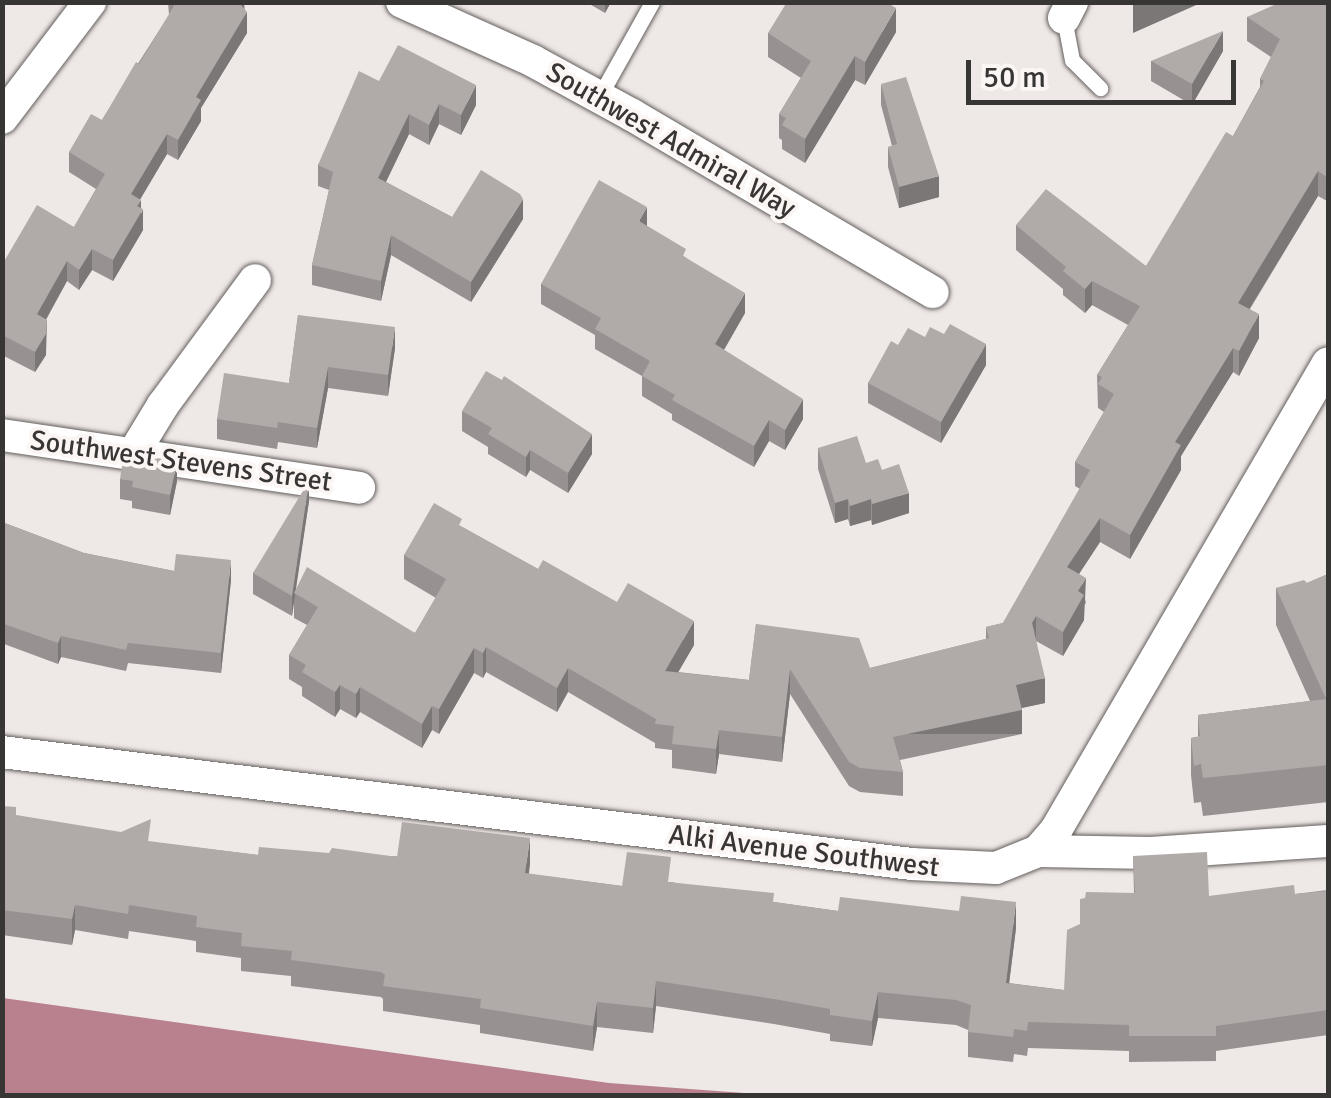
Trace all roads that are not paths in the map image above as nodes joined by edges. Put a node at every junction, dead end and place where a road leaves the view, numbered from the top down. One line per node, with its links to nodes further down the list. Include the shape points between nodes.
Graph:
1 (90, 2): 7 (street)
2 (652, 2): 6 (lane)
3 (404, 3): 6 (street, Southwest Admiral Way)
4 (1068, 10): 5 (lane, via 1072,60)
5 (1100, 88)
6 (599, 97): 9 (street, Southwest Admiral Way)
7 (2, 118)
8 (254, 280): 12 (street)
9 (933, 292)
10 (1328, 364): 16 (street, via 1083,787)
11 (2, 435): 12 (street, Southwest Stevens Street)
12 (135, 452): 13 (street, Southwest Stevens Street)
13 (360, 488)
14 (2, 752): 16 (street, Alki Avenue Southwest, via 951,869 996,868)
15 (1328, 841): 16 (street)
16 (1038, 851)

